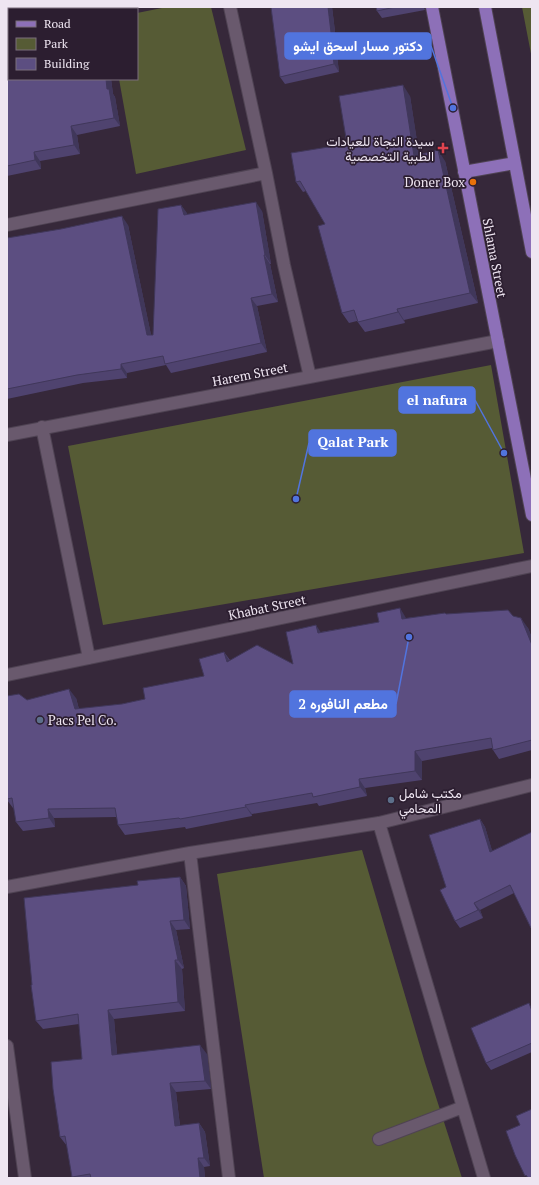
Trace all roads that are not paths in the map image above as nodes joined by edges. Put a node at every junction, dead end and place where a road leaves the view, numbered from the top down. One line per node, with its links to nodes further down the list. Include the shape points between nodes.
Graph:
1 (230, 7): 6 (street)
2 (432, 7): 5 (main road, Shlama Street)
3 (485, 7): 4 (main road)
4 (515, 163): 5 (main road); 8 (main road)
5 (464, 172): 9 (main road, Shlama Street)
6 (266, 173): 7 (street); 10 (street)
7 (7, 224)
8 (532, 252)
9 (498, 341): 10 (street, Harem Street); 13 (main road, Shlama Street)
10 (310, 377): 11 (street, Harem Street)
11 (42, 427): 12 (street, Harem Street); 15 (street)
12 (7, 435)
13 (532, 515)
14 (532, 566): 15 (street, Khabat Street)
15 (90, 658): 16 (street, Khabat Street)
16 (7, 675)
17 (532, 785): 18 (street)
18 (379, 823): 19 (street); 22 (street)
19 (190, 853): 20 (street); 25 (street)
20 (7, 887)
21 (7, 1046): 24 (street)
22 (463, 1107): 23 (street); 26 (street)
23 (379, 1139)
24 (25, 1178)
25 (229, 1178)
26 (484, 1178)

